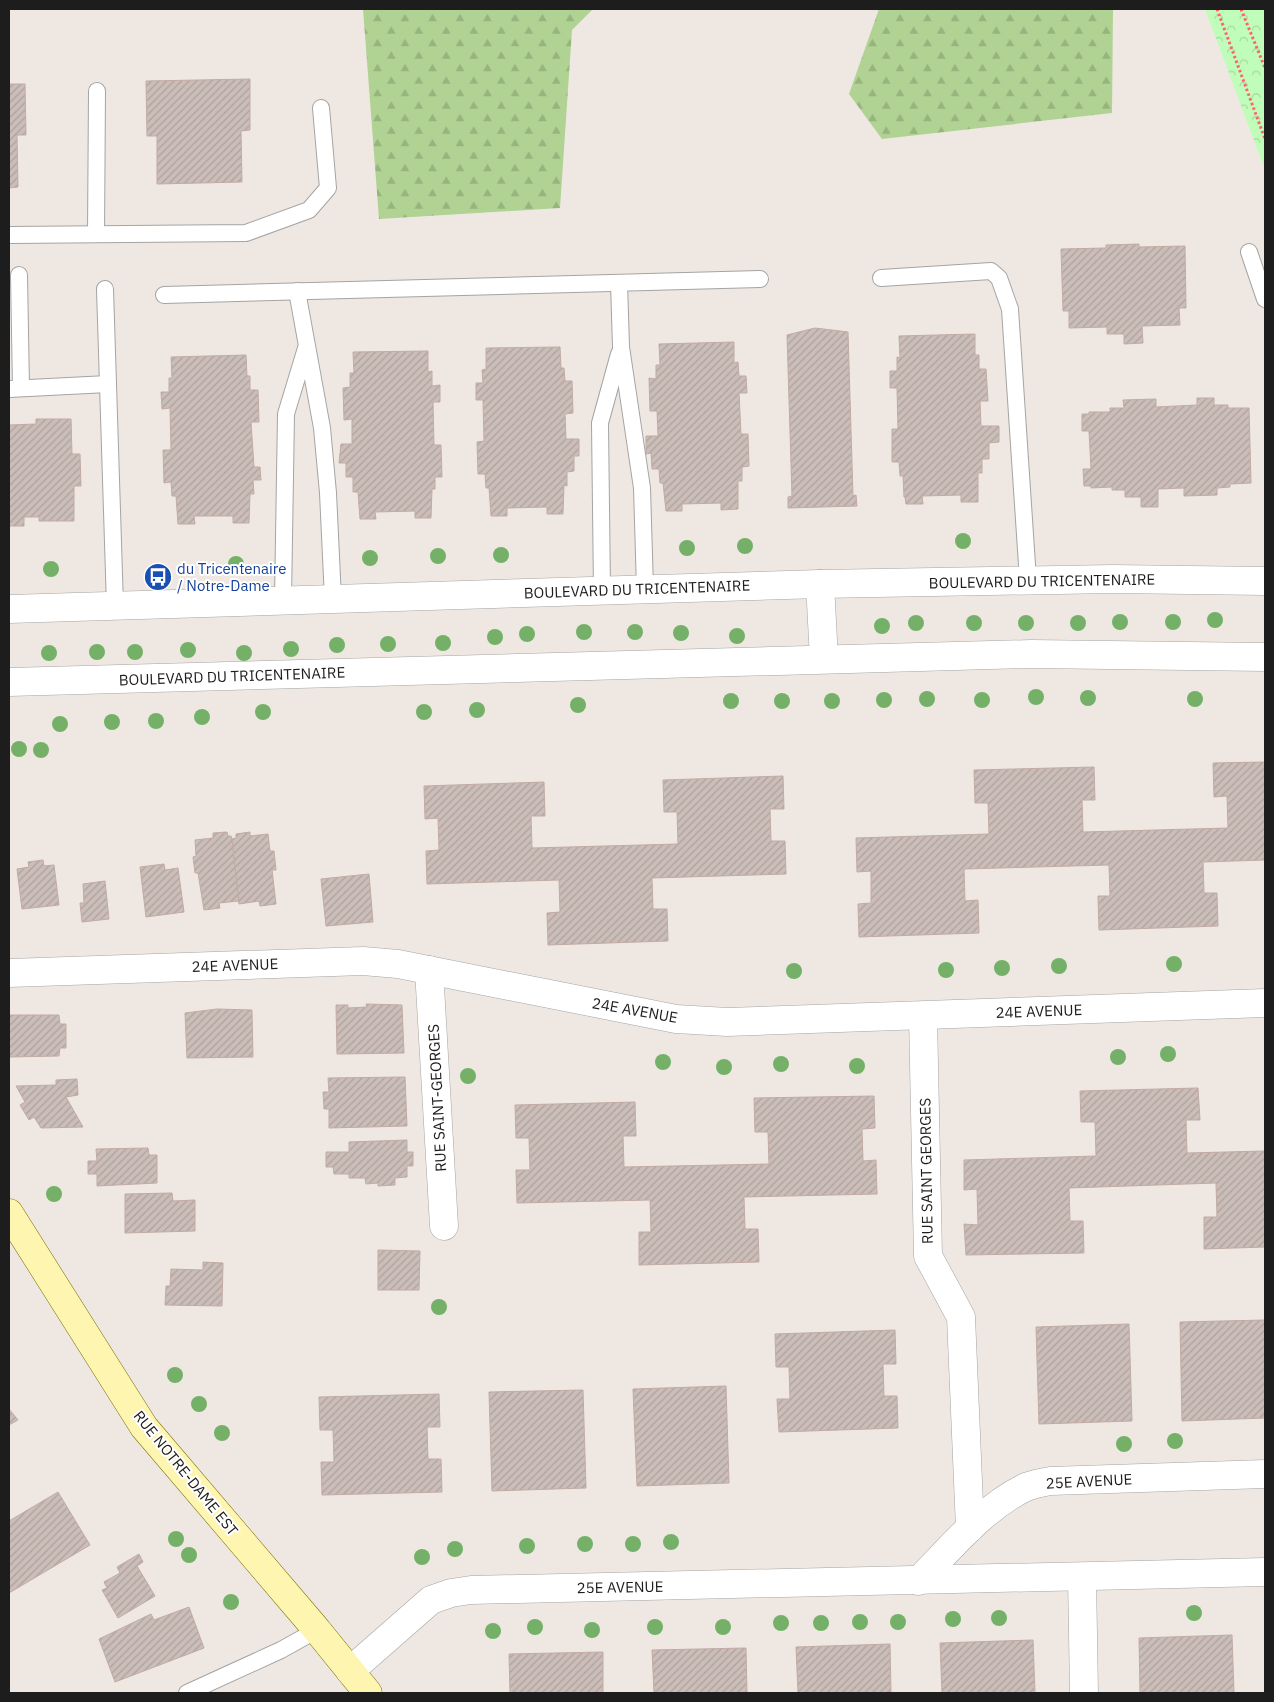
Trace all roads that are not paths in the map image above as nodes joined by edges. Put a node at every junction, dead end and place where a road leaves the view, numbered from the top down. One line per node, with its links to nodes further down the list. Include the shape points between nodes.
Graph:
1 (97, 91): 3 (lane)
2 (321, 108): 3 (lane, via 328,188 309,210 246,233)
3 (96, 234): 4 (lane)
4 (9, 235)
5 (1249, 252): 13 (lane)
6 (19, 275): 17 (lane)
7 (881, 278): 18 (lane, via 991,271 999,278 1010,309)
8 (760, 279): 9 (lane)
9 (619, 283): 11 (lane); 15 (lane)
10 (105, 289): 16 (lane)
11 (297, 291): 12 (lane); 14 (lane)
12 (164, 294)
13 (1265, 299)
14 (307, 344): 23 (lane, via 322,428); 24 (lane, via 286,414)
15 (621, 347): 21 (lane, via 642,488); 22 (lane, via 600,423)
16 (108, 384): 17 (lane); 25 (lane)
17 (15, 388)
18 (1028, 580): 19 (street, BOULEVARD DU TRICENTENAIRE); 20 (street, BOULEVARD DU TRICENTENAIRE)
19 (1265, 581)
20 (820, 584): 21 (street, BOULEVARD DU TRICENTENAIRE); 28 (street)
21 (645, 589): 22 (street, BOULEVARD DU TRICENTENAIRE)
22 (602, 591): 23 (street, BOULEVARD DU TRICENTENAIRE)
23 (333, 599): 24 (street, BOULEVARD DU TRICENTENAIRE)
24 (283, 600): 25 (street, BOULEVARD DU TRICENTENAIRE)
25 (114, 606): 26 (street, BOULEVARD DU TRICENTENAIRE)
26 (9, 609)
27 (1265, 657): 28 (street, BOULEVARD DU TRICENTENAIRE, via 1031,654)
28 (824, 659): 29 (street, BOULEVARD DU TRICENTENAIRE)
29 (9, 682)
30 (429, 970): 31 (street, 24E AVENUE, via 362,961); 33 (street, 24E AVENUE, via 676,1019 727,1022); 35 (street, RUE SAINT-GEORGES)
31 (9, 973)
32 (1265, 1003): 33 (street, 24E AVENUE)
33 (923, 1016): 37 (street, RUE SAINT GEORGES, via 928,1256 961,1317)
34 (9, 1213): 41 (main road, RUE NOTRE-DAME EST, via 144,1427)
35 (444, 1226)
36 (1265, 1474): 37 (street, 25E AVENUE, via 1050,1481 1026,1487)
37 (970, 1528): 40 (street, 25E AVENUE)
38 (1265, 1572): 39 (street, 25E AVENUE)
39 (1082, 1577): 40 (street, 25E AVENUE); 45 (street)
40 (918, 1581): 42 (street, 25E AVENUE, via 451,1593 431,1600)
41 (317, 1630): 42 (main road, RUE NOTRE-DAME EST); 43 (lane)
42 (350, 1671): 44 (main road, RUE NOTRE-DAME EST)
43 (187, 1693)
44 (368, 1693)
45 (1084, 1693)

